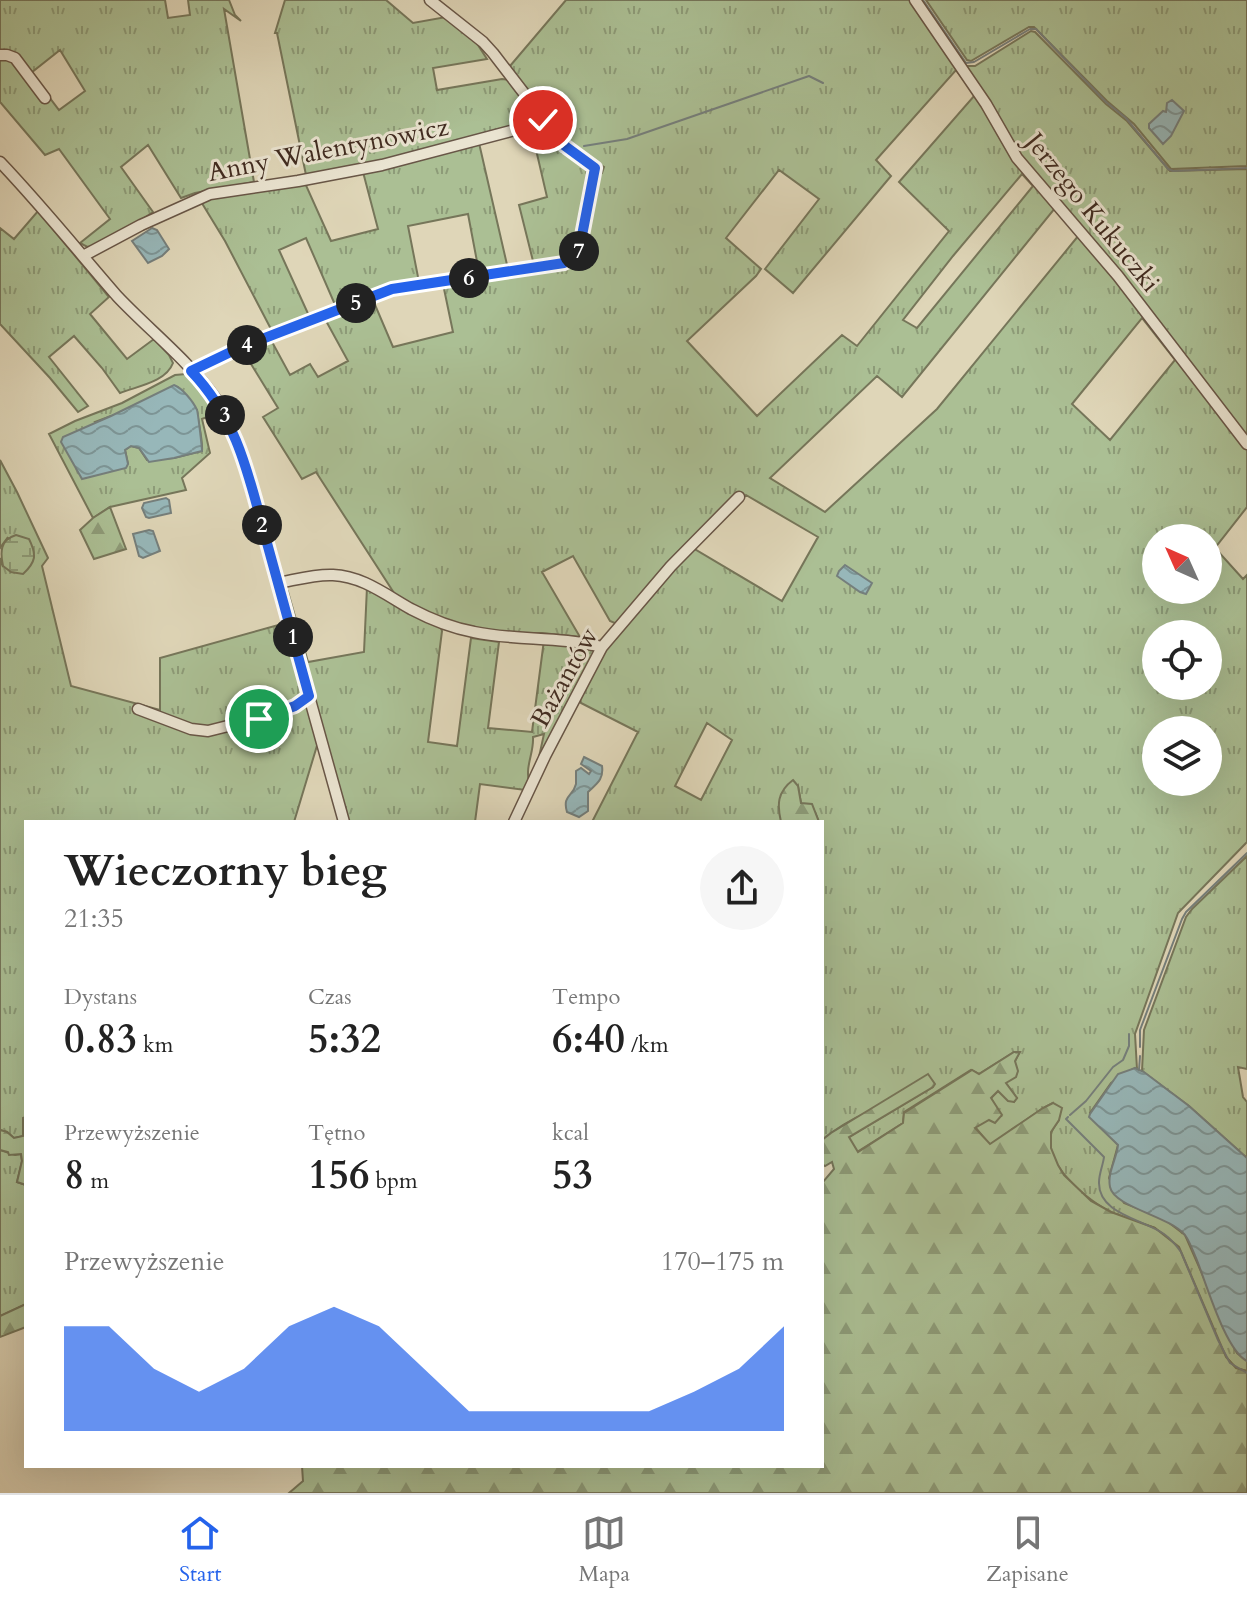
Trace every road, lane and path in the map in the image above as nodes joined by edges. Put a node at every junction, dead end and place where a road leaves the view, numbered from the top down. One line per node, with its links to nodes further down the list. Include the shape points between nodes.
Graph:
1 (430, 0): 5 (street, via 483,42)
2 (915, 0): 9 (street, Jerzego Kukuczki, via 1017,158 1118,276)
3 (0, 55): 4 (street, via 15,58)
4 (45, 98)
5 (543, 120): 7 (street, Anny Walentynowicz, via 382,165 210,194); 8 (street, via 565,146 595,168 579,251 572,261 392,289)
6 (0, 162): 7 (street)
7 (83, 256): 8 (street)
8 (191, 371): 11 (street, via 221,407 236,439)
9 (1247, 444)
10 (739, 497): 12 (street, Bażantów)
11 (278, 583): 12 (street, via 331,575 357,579 449,626); 13 (street)
12 (602, 647): 16 (street, Bażantów)
13 (309, 696): 14 (street, via 276,714 208,731); 15 (street)
14 (138, 709)
15 (343, 820)
16 (515, 820)

